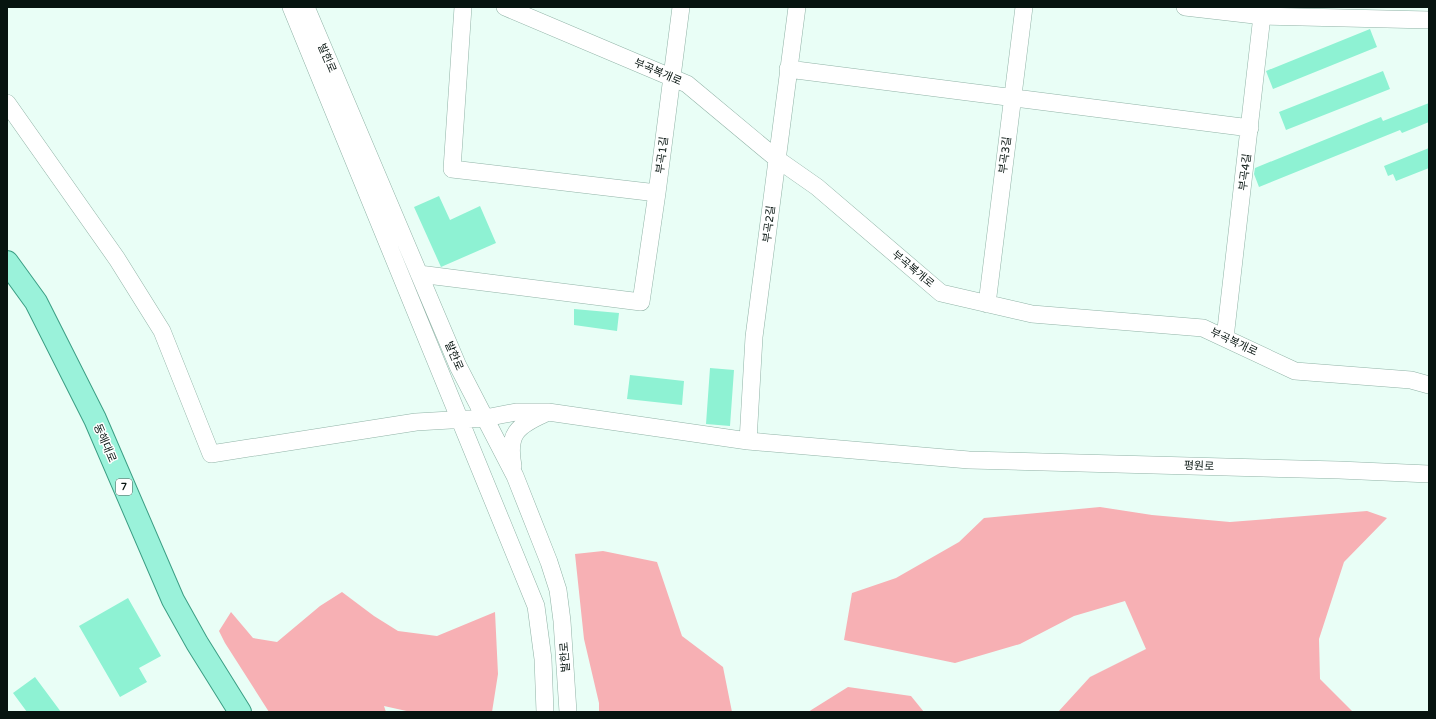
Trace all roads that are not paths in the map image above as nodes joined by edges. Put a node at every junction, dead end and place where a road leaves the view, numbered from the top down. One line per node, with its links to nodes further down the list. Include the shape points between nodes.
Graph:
1 (291, 7): 25 (street, 발한로)
2 (306, 7): 19 (street, 발한로)
3 (463, 7): 17 (street, via 452,169)
4 (505, 7): 12 (street, 부곡복개로)
5 (681, 7): 12 (street, 부곡1길)
6 (797, 7): 11 (street, 부곡2길)
7 (1024, 7): 13 (street, 부곡3길)
8 (1185, 7): 9 (street)
9 (1263, 12): 10 (street); 15 (street, 부곡4길)
10 (1429, 20)
11 (788, 69): 13 (street); 16 (street, 부곡2길)
12 (672, 78): 16 (street, 부곡복개로, via 687,84); 17 (street, 부곡1길)
13 (1011, 97): 15 (street); 20 (street, 부곡3길)
14 (7, 103): 25 (street, 평원로, via 117,259 162,332 212,454 416,422)
15 (1250, 128): 21 (street, 부곡4길)
16 (777, 159): 20 (street, 부곡복개로, via 817,187 941,293); 26 (street, 부곡2길, via 754,337)
17 (657, 193): 19 (street, 부곡1길, via 641,302)
18 (7, 262): 29 (main road, 동해대로 / 7, via 36,302 95,418 174,600 196,643)
19 (419, 274): 24 (street, 발한로, via 458,366)
20 (987, 304): 21 (street, 부곡복개로, via 1032,314 1203,328)
21 (1225, 338): 22 (street, 부곡복개로, via 1296,371 1411,380)
22 (1429, 385)
23 (548, 412): 24 (street, 평원로, via 516,412); 26 (street, 평원로); 28 (street, via 524,423 515,433 510,451)
24 (485, 418): 25 (street, 평원로); 28 (street, 발한로)
25 (461, 420): 30 (street, 발한로, via 536,606)
26 (748, 441): 27 (street, 평원로, via 969,460)
27 (1429, 474)
28 (515, 476): 31 (street, 발한로, via 558,590)
29 (240, 712)
30 (546, 712)
31 (568, 712)

